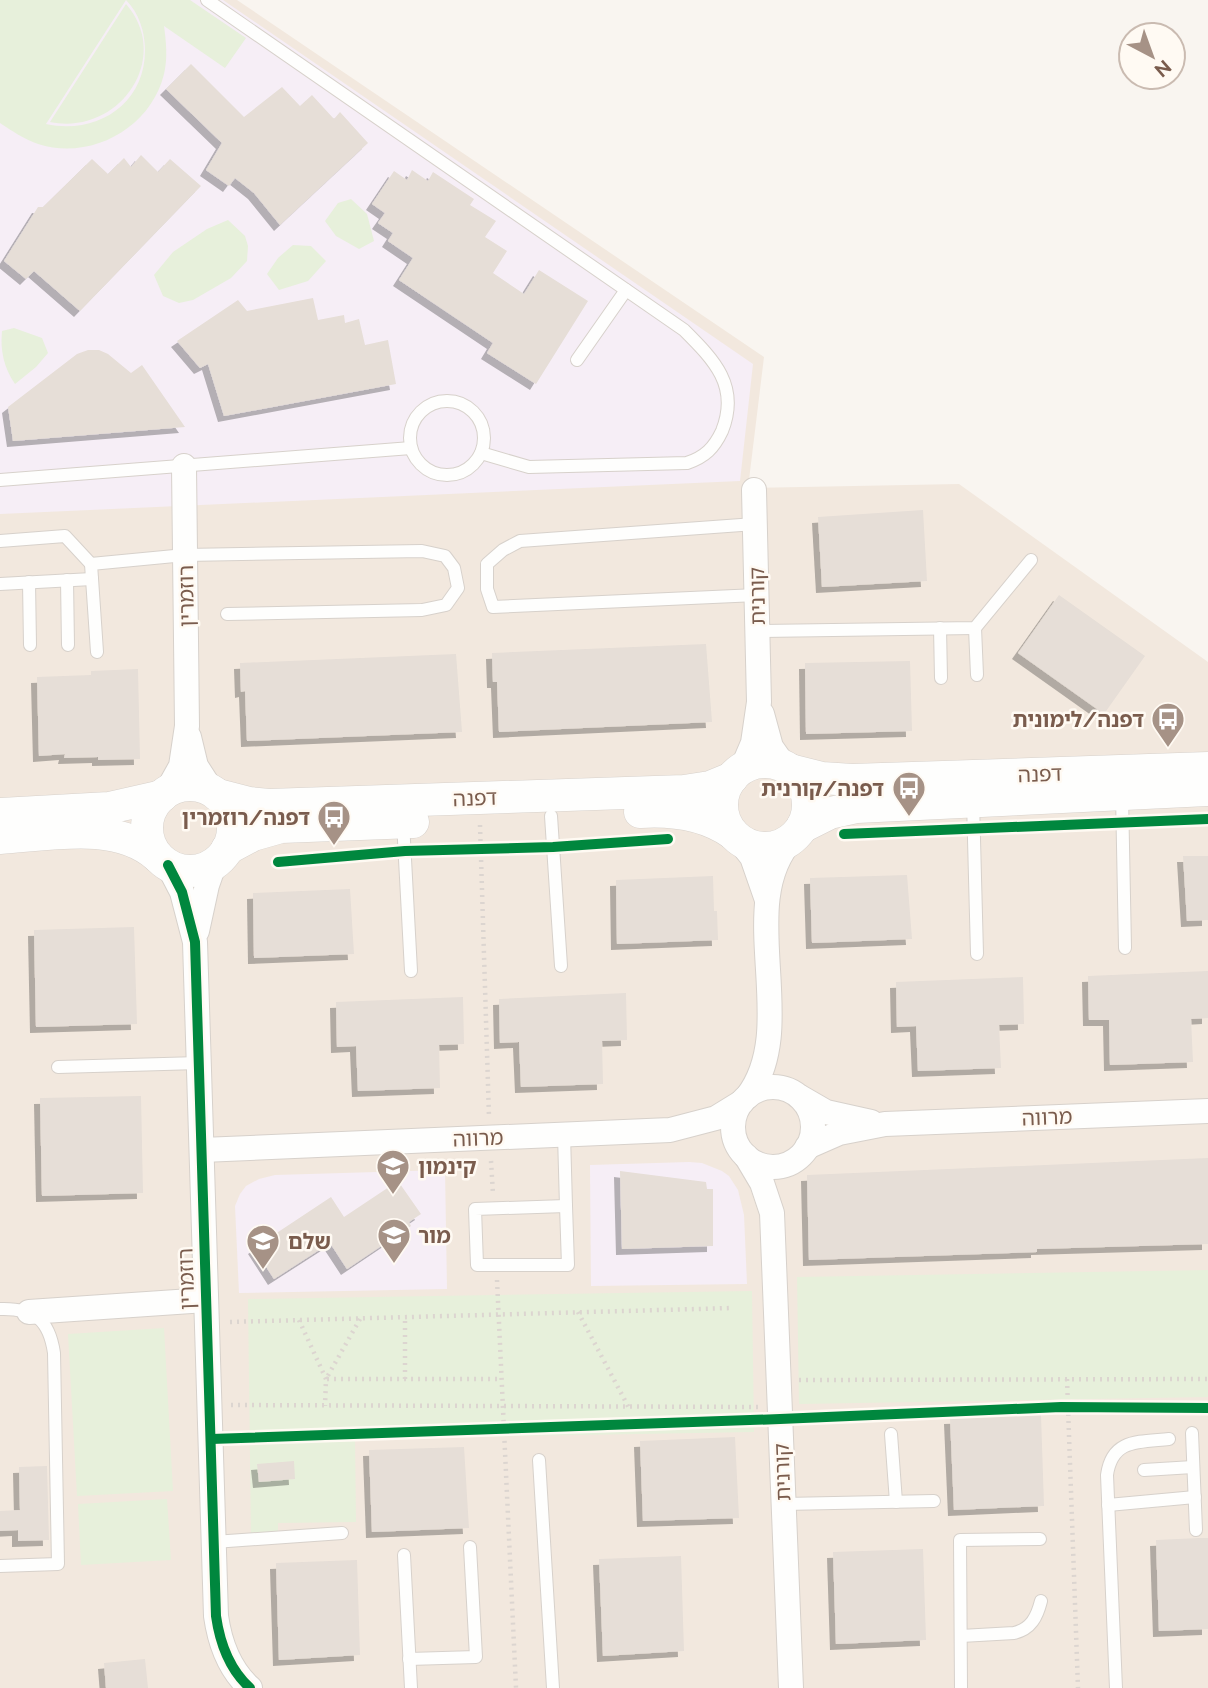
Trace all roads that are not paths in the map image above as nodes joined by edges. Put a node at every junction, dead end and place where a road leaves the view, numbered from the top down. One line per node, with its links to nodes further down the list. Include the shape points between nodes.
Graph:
1 (207, 0): 2 (lane)
2 (626, 290): 3 (lane); 5 (lane, via 684,330 722,376 728,403 725,422 710,451 687,463 529,467)
3 (577, 360)
4 (411, 448): 5 (lane, via 423,467 444,475 466,470); 5 (lane, via 412,425 418,415 438,402 450,401 479,419 484,442); 6 (lane)
5 (481, 453)
6 (184, 466): 7 (lane); 11 (street, רוזמרין)
7 (0, 480)
8 (754, 490): 9 (street, קורנית)
9 (755, 524): 18 (street, קורנית); 18 (lane, via 520,541 487,564 487,589 493,607)
10 (0, 541): 13 (lane, via 65,536)
11 (185, 555): 13 (lane); 19 (lane, via 422,551 445,556 454,568 458,588 446,605 422,610); 29 (street, רוזמרין)
12 (1031, 560): 21 (lane)
13 (91, 564): 14 (lane)
14 (92, 579): 15 (lane); 25 (lane)
15 (67, 580): 16 (lane); 24 (lane)
16 (29, 582): 17 (lane); 23 (lane)
17 (0, 584)
18 (757, 596): 22 (street, קורנית)
19 (228, 614)
20 (940, 628): 21 (lane); 22 (lane); 27 (lane)
21 (975, 628): 26 (lane)
22 (757, 631): 28 (street, קורנית)
23 (30, 645)
24 (68, 645)
25 (97, 652)
26 (977, 676)
27 (941, 678)
28 (759, 702): 31 (street, קורנית, via 771,747); 32 (street, קורנית, via 753,743)
29 (187, 726): 34 (street, רוזמרין, via 181,766); 35 (street, רוזמרין, via 197,766)
30 (1208, 768): 31 (street, דפנה, via 852,780)
31 (787, 769): 32 (street, via 766,762); 41 (street, via 803,784 807,796 807,816)
32 (737, 773): 35 (street, דפנה, via 710,787 684,791 269,805); 42 (street, via 722,803 725,822)
33 (1208, 790): 36 (street, דפנה)
34 (164, 793): 35 (street, via 190,785); 38 (street, via 109,808); 45 (street, via 147,825 149,841)
35 (215, 793): 44 (street, via 232,818 233,831)
36 (1122, 794): 37 (street, דפנה); 48 (lane)
37 (973, 801): 41 (street, דפנה, via 852,807 830,813); 49 (lane)
38 (0, 814)
39 (551, 816): 40 (street, דפנה, via 481,834); 42 (street, דפנה, via 672,812 708,820); 50 (lane)
40 (404, 822): 44 (street, דפנה, via 281,827 253,835); 51 (lane)
41 (797, 832): 42 (street, via 775,847 762,848); 46 (street, via 780,854)
42 (735, 836): 46 (street, via 755,863)
43 (0, 838): 45 (street, via 104,833 133,840)
44 (221, 856): 45 (street, via 190,871); 47 (street, רוזמרין, via 203,902)
45 (163, 860): 47 (street, רוזמרין, via 182,892)
46 (767, 900): 52 (street)
47 (195, 943): 53 (street, רוזמרין)
48 (1125, 948)
49 (977, 954)
50 (561, 966)
51 (411, 971)
52 (769, 1037): 55 (street, via 781,1073); 56 (street, via 759,1078)
53 (199, 1063): 54 (lane); 61 (street, רוזמרין)
54 (58, 1067)
55 (796, 1095): 56 (street, via 770,1087); 58 (street, מרווה, via 835,1115); 63 (street, via 807,1106 813,1129)
56 (745, 1099): 59 (street, מרווה, via 716,1118); 62 (street, via 733,1124)
57 (1208, 1111): 58 (street, מרווה)
58 (885, 1124): 63 (street, מרווה, via 839,1133)
59 (670, 1130): 60 (street, מרווה); 62 (street, מרווה, via 708,1135)
60 (564, 1135): 61 (street, מרווה); 64 (lane)
61 (202, 1150): 68 (street, רוזמרין)
62 (742, 1152): 63 (street, via 770,1167 782,1166); 65 (street, קורנית, via 762,1183)
63 (802, 1153): 65 (street, קורנית, via 781,1183)
64 (566, 1206): 64 (lane, via 568,1265 477,1265 475,1209)
65 (772, 1213): 78 (street, קורנית)
66 (0, 1309): 67 (lane)
67 (29, 1312): 68 (street); 86 (lane, via 46,1326 54,1353 58,1564)
68 (207, 1312): 83 (street, רוזמרין)
69 (1192, 1433): 73 (lane)
70 (891, 1434): 77 (lane)
71 (1169, 1439): 79 (lane, via 1131,1442 1113,1454 1107,1475)
72 (539, 1460): 92 (lane)
73 (1193, 1466): 74 (lane); 75 (lane)
74 (1144, 1470)
75 (1195, 1497): 79 (lane); 80 (lane)
76 (934, 1501): 77 (lane)
77 (896, 1502): 78 (lane)
78 (783, 1504): 93 (street, קורנית)
79 (1108, 1505): 95 (lane)
80 (1196, 1530)
81 (342, 1533): 83 (lane)
82 (1040, 1539): 88 (lane, via 960,1540)
83 (214, 1542): 90 (street, רוזמרין, via 218,1633 229,1662)
84 (470, 1547): 89 (lane, via 477,1657)
85 (404, 1555): 89 (lane)
86 (0, 1566)
87 (1041, 1601): 88 (lane, via 1033,1622 1023,1631)
88 (961, 1636): 94 (lane)
89 (409, 1659): 91 (lane)
90 (250, 1688)
91 (411, 1688)
92 (553, 1688)
93 (791, 1688)
94 (961, 1688)
95 (1116, 1688)

